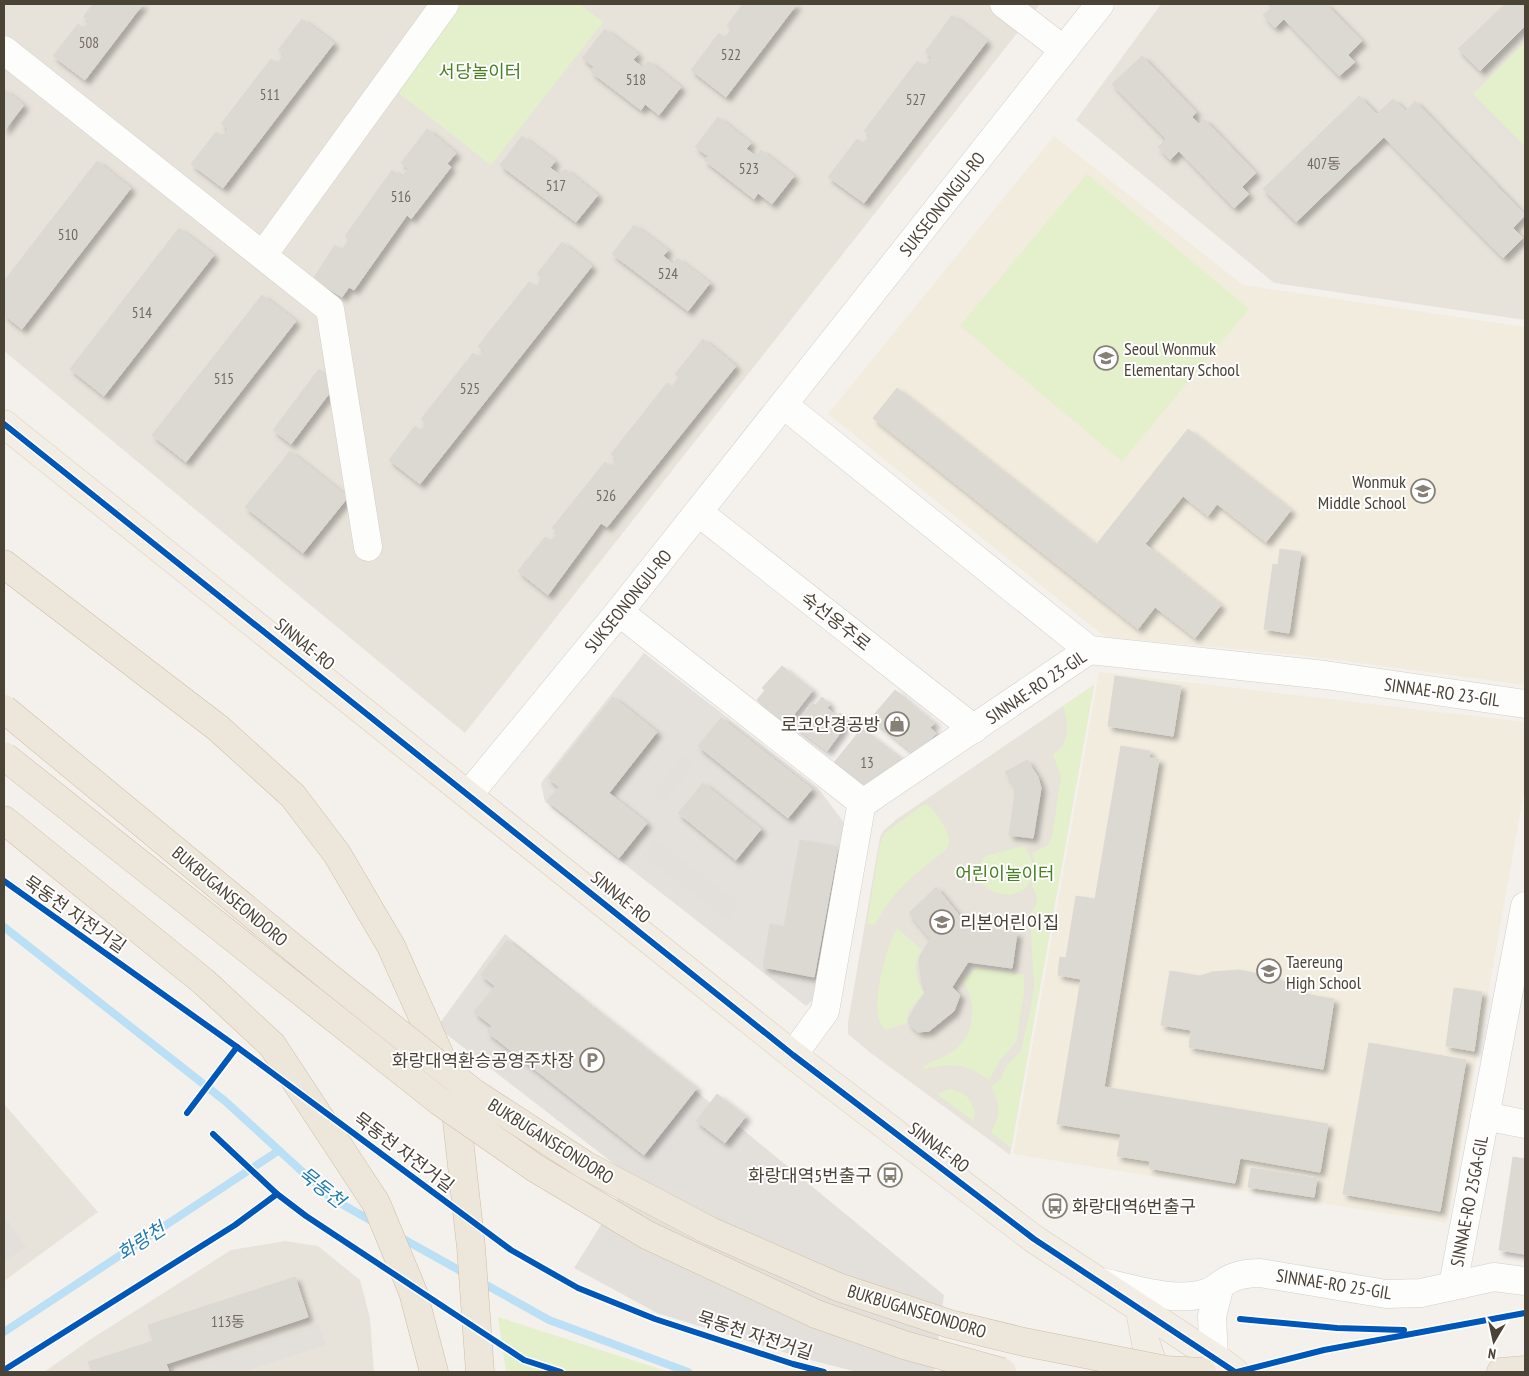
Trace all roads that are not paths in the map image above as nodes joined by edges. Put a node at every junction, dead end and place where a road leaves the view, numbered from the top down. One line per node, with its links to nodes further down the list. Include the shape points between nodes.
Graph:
1 (445, 4): 6 (street)
2 (1004, 4): 5 (street)
3 (1100, 4): 5 (street, SUKSEONONGJU-RO)
4 (4, 50): 6 (street)
5 (1064, 50): 7 (street, SUKSEONONGJU-RO)
6 (263, 255): 10 (street, via 330,309)
7 (784, 404): 9 (street, SUKSEONONGJU-RO); 13 (street)
8 (4, 424): 18 (main road, SINNAE-RO)
9 (698, 512): 12 (street, SUKSEONONGJU-RO); 16 (street, 숙선옹주로)
10 (368, 547)
11 (4, 564): 33 (highway, via 218,728 293,796 337,854 391,946 453,1085)
12 (619, 612): 18 (street, SUKSEONONGJU-RO); 19 (street)
13 (1089, 650): 14 (street, SINNAE-RO 23-GIL, via 1324,675); 16 (street, SINNAE-RO 23-GIL)
14 (1525, 704)
15 (4, 709): 30 (highway, BUKBUGANSEONDORO, bridge, via 474,1093 585,1165 710,1231 848,1290 950,1324 1166,1370)
16 (974, 729): 19 (street, SINNAE-RO 23-GIL)
17 (4, 756): 34 (highway, BUKBUGANSEONDORO, bridge, via 438,1101 535,1168 647,1234 789,1302 904,1345)
18 (469, 794): 22 (main road, SINNAE-RO)
19 (864, 803): 22 (street, via 825,1011)
20 (4, 820): 32 (highway, via 204,982 272,1045 376,1204 413,1292)
21 (1525, 906): 23 (street, SINNAE-RO 25GA-GIL)
22 (793, 1055): 25 (main road, SINNAE-RO, via 1034,1239)
23 (1485, 1116): 24 (street, SINNAE-RO 25GA-GIL); 28 (street, SINNAE-RO 25GA-GIL)
24 (1525, 1124)
25 (1095, 1280): 27 (street, SINNAE-RO 25-GIL, via 1144,1292 1189,1296 1205,1294); 29 (main road, SINNAE-RO)
26 (1525, 1281): 28 (street, SINNAE-RO 25-GIL, via 1494,1277)
27 (1220, 1285): 28 (street, SINNAE-RO 25-GIL, via 1238,1276 1260,1273 1386,1294 1421,1293); 30 (street, via 1212,1316)
28 (1453, 1285)
29 (1140, 1311): 30 (main road, SINNAE-RO); 35 (main road, via 1146,1344)
30 (1218, 1366)
31 (1525, 1370): 36 (highway)
32 (434, 1372)
33 (480, 1372)
34 (1002, 1372)
35 (1156, 1372)
36 (1501, 1372)

